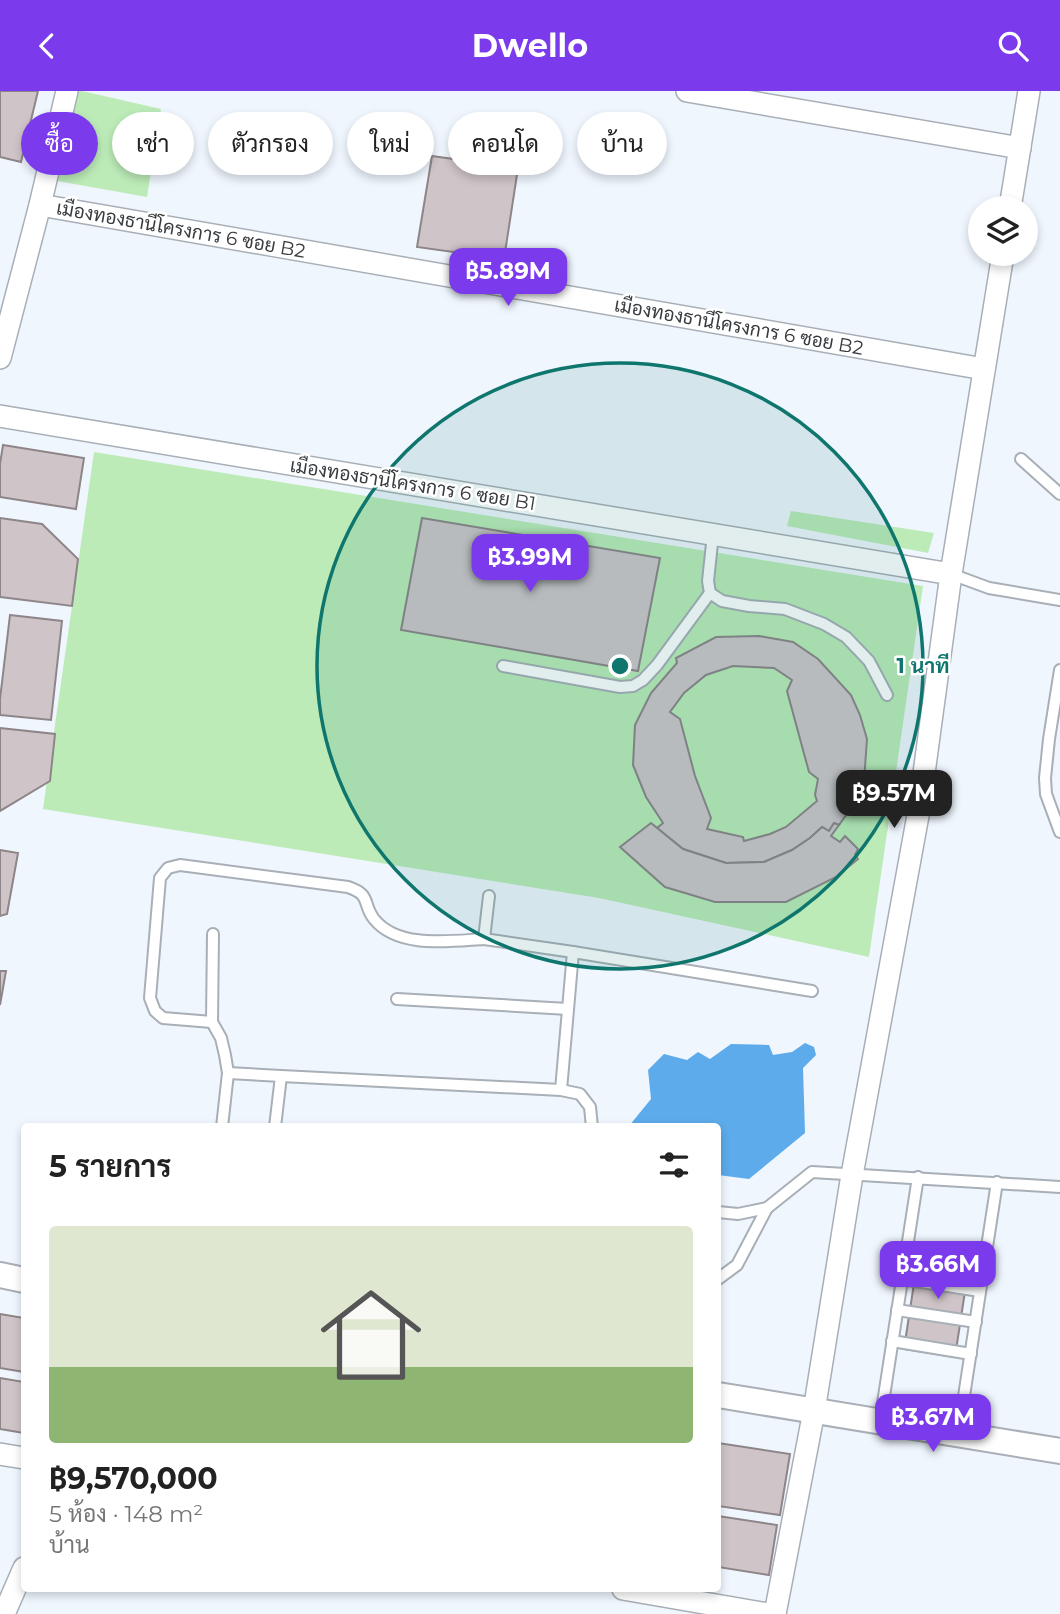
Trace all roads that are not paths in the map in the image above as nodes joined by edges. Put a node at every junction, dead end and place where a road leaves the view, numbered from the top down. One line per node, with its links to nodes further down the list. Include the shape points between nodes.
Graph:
1 (67, 91): 6 (street)
2 (687, 91): 4 (street)
3 (1029, 91): 4 (street)
4 (1020, 148): 5 (street)
5 (1012, 196)
6 (40, 205): 8 (street); 9 (street, เมืองทองธานีโครงการ 6 ซอย B2)
7 (1001, 266): 9 (street)
8 (0, 358)
9 (984, 369): 14 (street)
10 (0, 416): 13 (street, เมืองทองธานีโครงการ 6 ซอย B1)
11 (1021, 459): 12 (lane)
12 (1060, 494)
13 (713, 534): 14 (street, เมืองทองธานีโครงการ 6 ซอย B1); 15 (lane)
14 (950, 573): 16 (lane, via 989,588); 35 (street, via 919,810)
15 (710, 593): 17 (lane, via 657,664 633,686); 19 (lane, via 722,601 785,609 824,624 846,637 869,661)
16 (1060, 600)
17 (503, 666)
18 (1060, 670): 20 (lane, via 1045,794)
19 (887, 695)
20 (1060, 832)
21 (489, 896): 23 (lane)
22 (213, 934): 28 (lane)
23 (484, 939): 24 (lane); 28 (lane, via 419,941 387,931 373,917 360,891 348,887 180,865 168,868 160,878 150,998 163,1019)
24 (573, 952): 25 (lane); 27 (lane)
25 (813, 991)
26 (397, 999): 27 (lane)
27 (568, 1009): 31 (lane)
28 (212, 1022): 29 (lane)
29 (228, 1073): 30 (lane); 32 (lane)
30 (281, 1076): 31 (lane); 33 (lane)
31 (561, 1090): 34 (lane, via 580,1094 590,1107)
32 (222, 1123)
33 (275, 1123)
34 (592, 1123)
35 (852, 1175): 36 (lane); 39 (lane, via 813,1172); 53 (street)
36 (918, 1177): 37 (lane); 41 (lane)
37 (997, 1182): 38 (lane); 42 (lane)
38 (1060, 1187)
39 (767, 1208): 40 (lane); 44 (lane, via 737,1265)
40 (721, 1212)
41 (907, 1248): 42 (lane); 46 (lane)
42 (985, 1260): 47 (lane)
43 (0, 1275): 45 (street)
44 (721, 1277)
45 (21, 1279)
46 (902, 1279): 47 (lane); 48 (lane)
47 (980, 1291): 49 (lane)
48 (897, 1310): 49 (lane); 50 (lane)
49 (976, 1322): 51 (lane)
50 (892, 1341): 51 (lane); 54 (lane)
51 (971, 1353): 55 (lane)
52 (721, 1396): 53 (street)
53 (814, 1411): 54 (street); 63 (street)
54 (880, 1422): 55 (street)
55 (958, 1435): 56 (street)
56 (1060, 1451)
57 (0, 1454): 58 (street)
58 (21, 1458)
59 (21, 1574): 61 (street)
60 (640, 1592): 62 (street)
61 (4, 1614)
62 (768, 1614)
63 (775, 1614)

